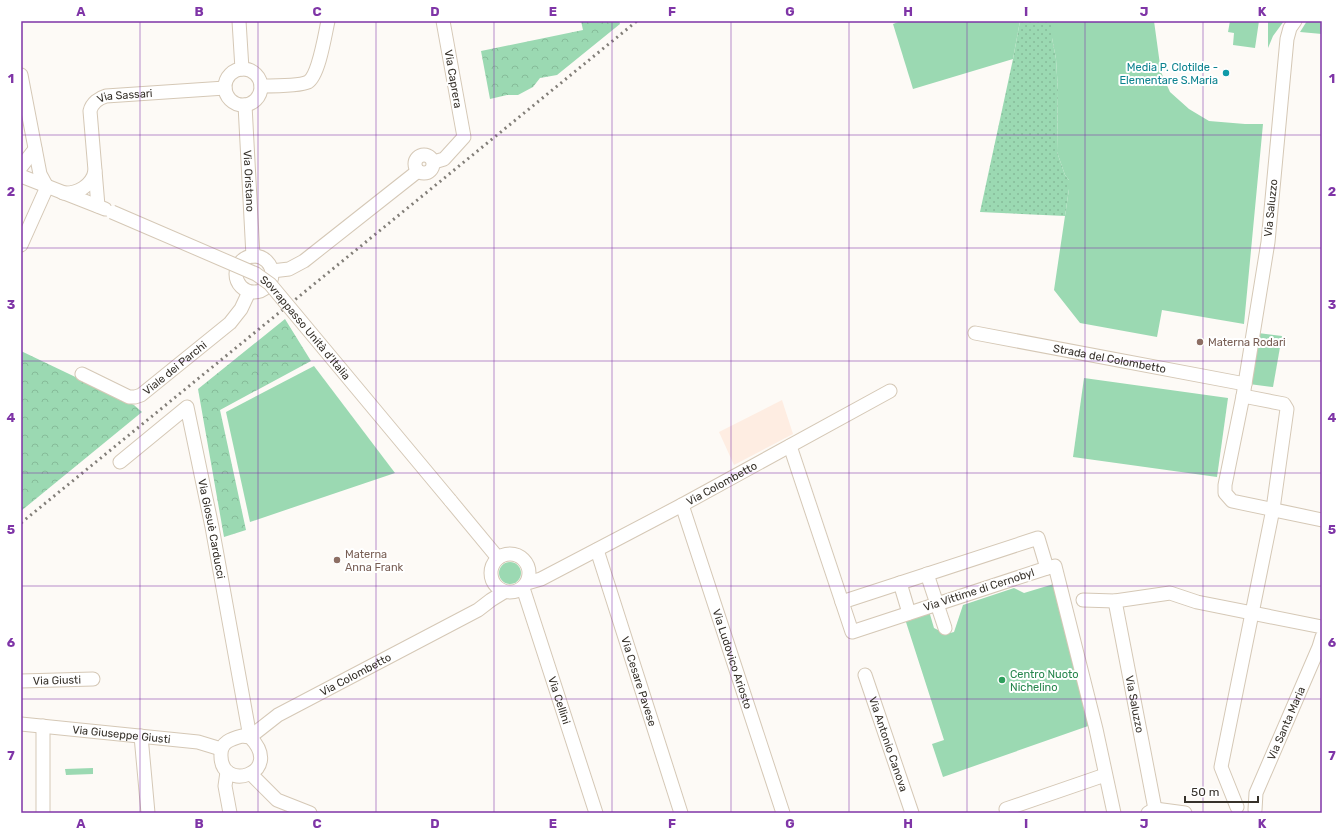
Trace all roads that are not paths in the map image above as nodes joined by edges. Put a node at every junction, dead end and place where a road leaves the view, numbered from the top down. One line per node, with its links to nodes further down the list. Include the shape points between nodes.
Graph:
1 (239, 21): 5 (street)
2 (328, 21): 7 (street, via 317,65 307,83)
3 (443, 21): 19 (street, Via Caprera, via 464,137 444,159 434,162 428,173 418,170 304,262 289,269)
4 (1295, 21): 23 (street, Via Saluzzo, via 1286,39 1268,242)
5 (242, 69): 7 (street, via 255,74 260,79); 8 (street, via 230,75)
6 (21, 75): 10 (street)
7 (261, 86): 9 (street, via 257,99)
8 (225, 88): 9 (street, via 227,96 233,102); 12 (street, Via Sassari, via 102,97 90,110)
9 (245, 105): 18 (street, Via Oristano)
10 (35, 149): 11 (street); 14 (street, via 40,174)
11 (21, 167)
12 (95, 170): 15 (street, via 94,177 84,188 71,193); 16 (street, Via Sassari)
13 (21, 176): 14 (street, Sovrappasso Unità d'Italia)
14 (47, 187): 15 (street, Sovrappasso Unità d'Italia); 17 (street)
15 (61, 193): 16 (street, Sovrappasso Unità d'Italia)
16 (98, 206): 31 (street, Sovrappasso Unità d'Italia, bridge, via 256,274 270,284)
17 (21, 245)
18 (253, 256): 19 (street, via 267,261); 20 (street, via 241,262 236,274 238,283)
19 (272, 271): 20 (street, via 272,280 266,288 258,292)
20 (249, 292): 22 (street, Viale dei Parchi, via 230,323 141,396 130,397)
21 (975, 333): 23 (street, Strada del Colombetto)
22 (82, 374)
23 (1244, 390): 28 (street, via 1284,404 1287,410); 28 (street, Via Saluzzo, via 1225,493 1232,500)
24 (890, 391): 25 (street, Via Colombetto)
25 (790, 446): 27 (street, Via Colombetto); 42 (street, Via Vittime di Cernobyl)
26 (120, 462): 56 (street, Via Giosuè Carducci, via 187,407)
27 (682, 505): 30 (street, Via Colombetto); 72 (street, Via Ludovico Ariosto)
28 (1273, 509): 29 (street, Via Saluzzo); 45 (street)
29 (1322, 520)
30 (596, 550): 34 (street, Via Colombetto); 71 (street, Via Cesare Pavese)
31 (498, 558): 32 (street, via 508,554 517,555); 36 (street, Via Colombetto, via 492,564)
32 (528, 566): 34 (street, via 533,571); 38 (street, via 529,577)
33 (1048, 568): 35 (street, Via Vittime di Cernobyl, via 1038,538); 43 (street, Via Vittime di Cernobyl); 60 (street, via 1055,566 1096,729)
34 (552, 573): 38 (street, Via Colombetto)
35 (927, 574): 37 (street, Via Vittime di Cernobyl); 43 (street)
36 (491, 577): 39 (street, via 494,585); 46 (street, Via Colombetto, via 480,600)
37 (900, 583): 42 (street, Via Vittime di Cernobyl); 44 (street)
38 (525, 585): 39 (street, Via Colombetto, via 514,592); 70 (street, Via Cellini)
39 (504, 592): 46 (street, Via Colombetto)
40 (1084, 600): 41 (street)
41 (1114, 600): 45 (street, via 1170,594); 63 (street, Via Saluzzo)
42 (842, 602): 44 (street, Via Vittime di Cernobyl, via 852,632)
43 (937, 604): 44 (street, Via Vittime di Cernobyl); 48 (street)
44 (909, 613)
45 (1253, 613): 47 (street); 62 (street, via 1221,767)
46 (464, 617): 56 (street, Via Colombetto, via 278,715)
47 (1322, 627)
48 (945, 628)
49 (1322, 637): 64 (street, Via Santa Maria, via 1256,793)
50 (865, 675): 73 (street, Via Antonio Canova)
51 (93, 679): 52 (street, Via Giusti)
52 (21, 681)
53 (21, 724): 54 (street, Via Giuseppe Giusti)
54 (43, 726): 55 (street, Via Giuseppe Giusti); 65 (street)
55 (141, 736): 57 (street, Via Giuseppe Giusti, via 198,742); 66 (street)
56 (250, 736): 57 (street, via 229,739); 59 (street, via 260,751 260,763)
57 (221, 749): 58 (street, via 220,762)
58 (227, 772): 59 (street, via 238,777); 67 (street, via 226,786)
59 (251, 774): 61 (street)
60 (1105, 776): 74 (street, via 1006,809); 75 (street)
61 (277, 800): 68 (street); 69 (street)
62 (1234, 810): 64 (street, Via Santa Maria, via 1246,806)
63 (1152, 811): 76 (street)
64 (1255, 812)
65 (43, 813)
66 (148, 813)
67 (230, 813)
68 (287, 813)
69 (310, 813)
70 (596, 813)
71 (681, 813)
72 (783, 813)
73 (912, 813)
74 (1007, 813)
75 (1114, 813)
76 (1185, 813)

